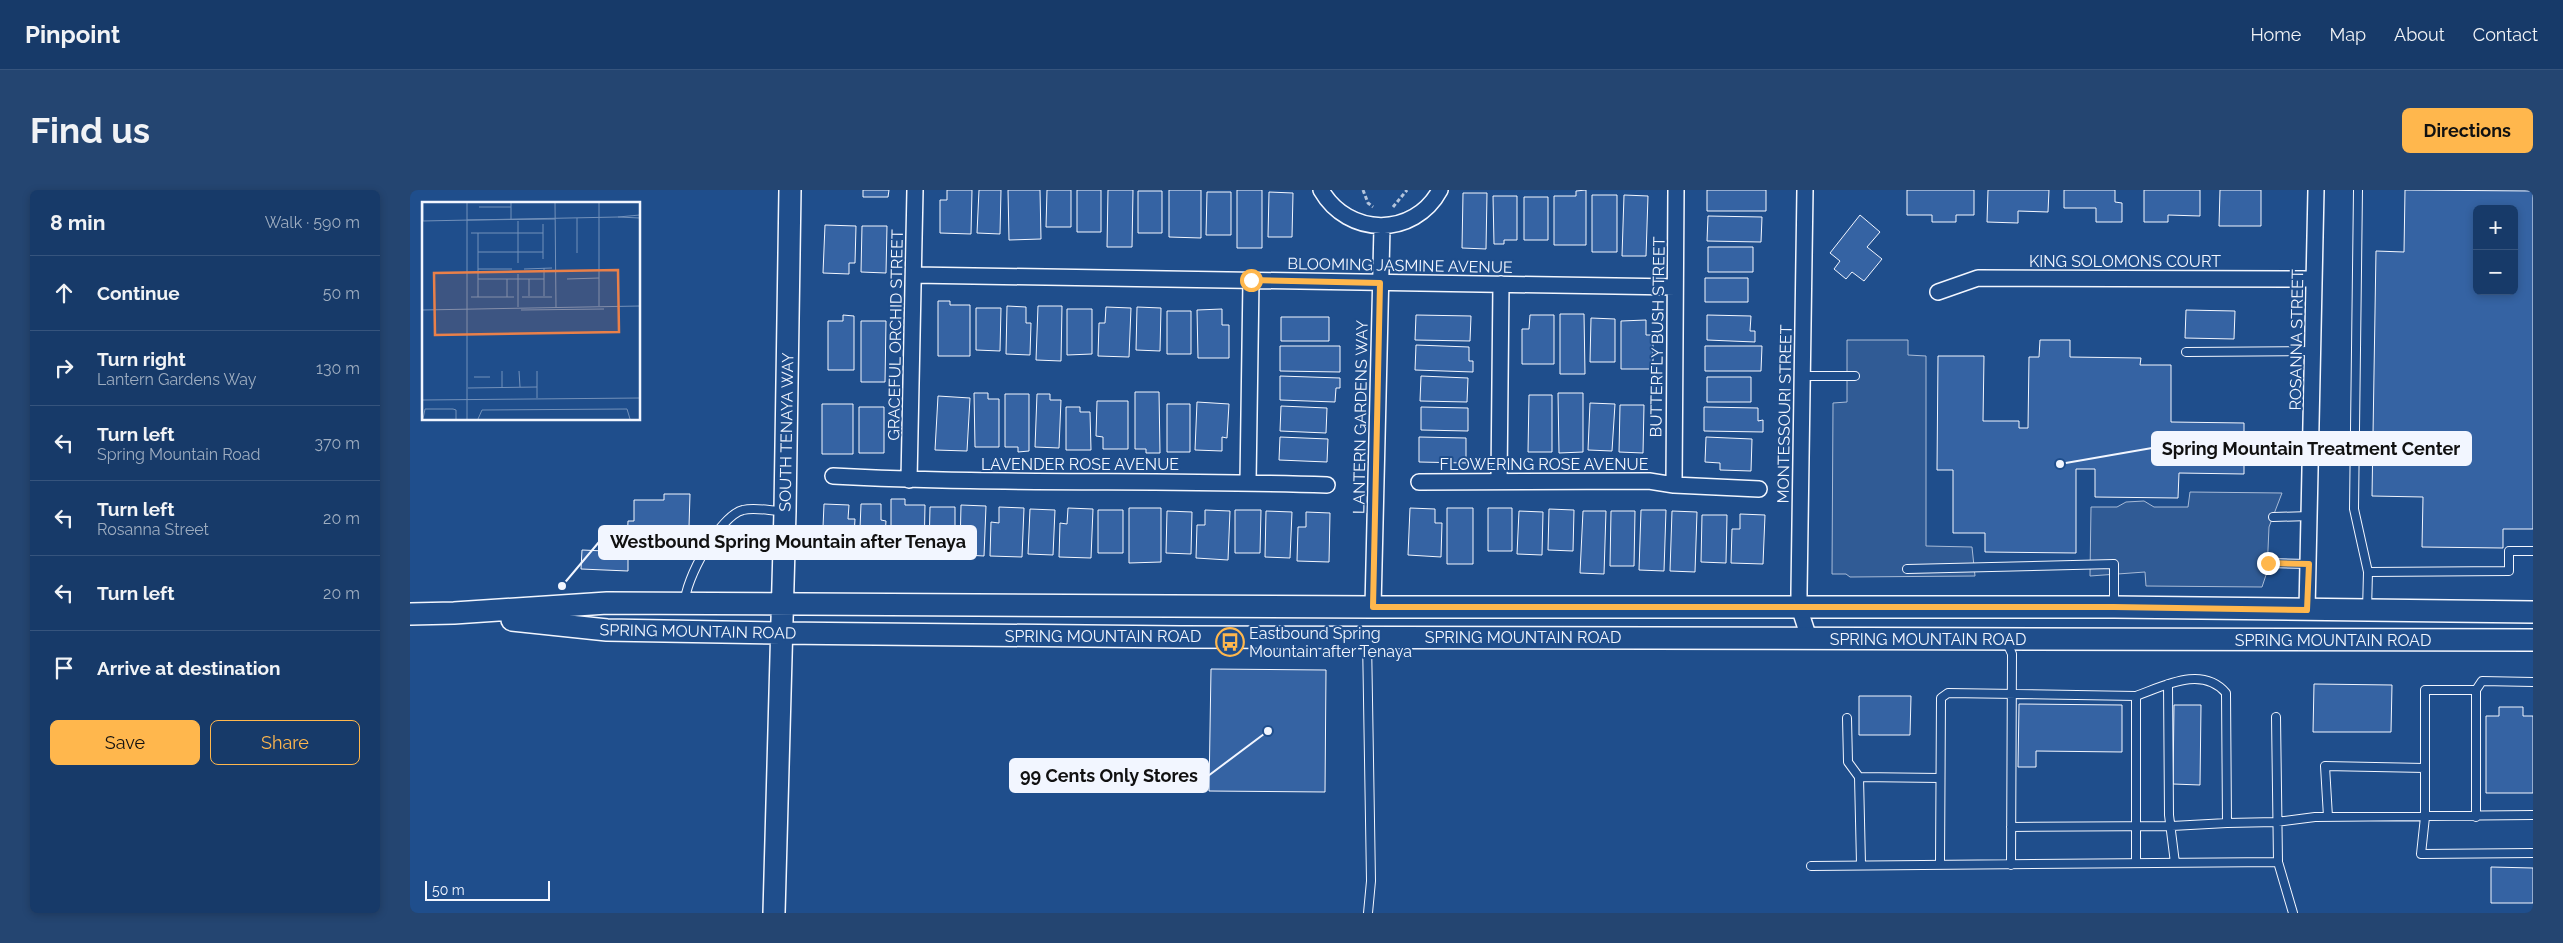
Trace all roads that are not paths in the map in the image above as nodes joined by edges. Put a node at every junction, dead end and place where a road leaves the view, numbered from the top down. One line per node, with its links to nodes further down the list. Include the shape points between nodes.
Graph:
1 (790, 190): 29 (main road, SOUTH TENAYA WAY)
2 (915, 190): 10 (street, GRACEFUL ORCHID STREET)
3 (1321, 190): 9 (street, via 1343,215 1361,224)
4 (1440, 190): 9 (street, via 1420,214 1402,223)
5 (1676, 190): 15 (street, BUTTERFLY BUSH STREET)
6 (1805, 190): 19 (street, MONTESSOURI STREET)
7 (2316, 190): 11 (street, ROSANNA STREET)
8 (2358, 190): 36 (lane, via 2354,509)
9 (1382, 227): 13 (street, LANTERN GARDENS WAY)
10 (914, 275): 12 (street, BLOOMING JASMINE AVENUE); 22 (street, GRACEFUL ORCHID STREET)
11 (2314, 279): 16 (street, KING SOLOMONS COURT, via 1978,278); 17 (street, ROSANNA STREET)
12 (1251, 280): 13 (street, BLOOMING JASMINE AVENUE); 24 (street)
13 (1380, 283): 14 (street, BLOOMING JASMINE AVENUE); 40 (street, LANTERN GARDENS WAY)
14 (1501, 284): 15 (street, BLOOMING JASMINE AVENUE); 23 (street)
15 (1676, 286): 27 (street, BUTTERFLY BUSH STREET)
16 (1938, 292)
17 (2313, 351): 18 (lane); 30 (street, ROSANNA STREET)
18 (2186, 352)
19 (1802, 376): 20 (lane); 41 (street, MONTESSOURI STREET)
20 (1855, 376)
21 (833, 476): 22 (street, LAVENDER ROSE AVENUE)
22 (910, 480): 24 (street, LAVENDER ROSE AVENUE)
23 (1499, 481): 25 (street, FLOWERING ROSE AVENUE); 27 (street, FLOWERING ROSE AVENUE, via 1649,481)
24 (1248, 482): 26 (street, LAVENDER ROSE AVENUE)
25 (1420, 482)
26 (1327, 485)
27 (1674, 485): 28 (street, FLOWERING ROSE AVENUE)
28 (1758, 489)
29 (785, 511): 37 (lane, via 743,510 734,515 716,535 692,572); 38 (main road, SOUTH TENAYA WAY)
30 (2310, 516): 31 (lane); 34 (street, ROSANNA STREET)
31 (2273, 517)
32 (2533, 551): 36 (lane, via 2509,551 2509,572)
33 (2268, 563): 34 (lane)
34 (2309, 564): 43 (street, ROSANNA STREET)
35 (1907, 569): 42 (lane, via 2114,564)
36 (2368, 572): 44 (lane)
37 (685, 603): 38 (main road, SPRING MOUNTAIN ROAD); 48 (main road, SPRING MOUNTAIN ROAD, via 606,603)
38 (782, 604): 40 (main road, SPRING MOUNTAIN ROAD); 49 (main road, SOUTH TENAYA WAY)
39 (1512, 606): 40 (main road, SPRING MOUNTAIN ROAD); 41 (main road, SPRING MOUNTAIN ROAD); 51 (main road, via 1389,624)
40 (1373, 607): 50 (main road, via 1357,620 1255,623)
41 (1799, 607): 42 (main road, SPRING MOUNTAIN ROAD); 52 (street, MONTESSOURI STREET)
42 (2114, 607): 43 (main road, SPRING MOUNTAIN ROAD)
43 (2307, 610): 44 (main road, SPRING MOUNTAIN ROAD)
44 (2368, 610): 45 (main road, SPRING MOUNTAIN ROAD)
45 (2475, 612): 46 (main road, SPRING MOUNTAIN ROAD); 54 (main road, via 2465,620 2441,626 2288,629)
46 (2533, 612)
47 (410, 614): 48 (main road, SPRING MOUNTAIN ROAD)
48 (454, 614): 49 (main road, SPRING MOUNTAIN ROAD, via 607,630)
49 (781, 633): 50 (main road, SPRING MOUNTAIN ROAD); 83 (main road, SOUTH TENAYA WAY)
50 (1180, 637): 51 (main road, SPRING MOUNTAIN ROAD)
51 (1367, 637): 52 (main road, SPRING MOUNTAIN ROAD); 84 (lane, via 1371,871)
52 (1809, 638): 53 (main road, SPRING MOUNTAIN ROAD)
53 (2006, 639): 54 (main road, SPRING MOUNTAIN ROAD); 59 (lane, via 2012,654)
54 (2278, 640): 55 (main road, SPRING MOUNTAIN ROAD)
55 (2533, 640)
56 (2533, 682): 58 (lane, via 2482,681)
57 (2168, 684): 60 (lane); 71 (lane, via 2184,679 2203,679 2219,684 2226,693); 72 (lane, via 2169,815)
58 (2476, 690): 63 (lane, via 2425,690); 69 (lane)
59 (2011, 695): 60 (lane); 65 (lane, via 1944,694 1941,698); 73 (lane)
60 (2136, 696): 74 (lane)
61 (2276, 717): 70 (lane)
62 (1847, 718): 64 (lane, via 1848,762)
63 (2425, 768): 67 (lane, via 2326,766); 68 (lane)
64 (1859, 777): 65 (lane); 78 (lane)
65 (1940, 778): 80 (lane)
66 (2533, 815): 69 (lane)
67 (2328, 816): 68 (lane); 70 (lane)
68 (2425, 817): 69 (lane); 75 (lane, via 2421,854)
69 (2476, 818)
70 (2276, 822): 71 (lane); 76 (lane)
71 (2227, 823): 72 (lane)
72 (2172, 826): 74 (lane); 77 (lane)
73 (2011, 827): 74 (lane); 81 (lane)
74 (2136, 827): 79 (lane)
75 (2533, 853)
76 (2278, 862): 77 (lane); 85 (lane)
77 (2175, 863): 79 (lane)
78 (1861, 864): 80 (lane); 82 (lane)
79 (2136, 864): 81 (lane)
80 (1940, 865): 81 (lane)
81 (2011, 865)
82 (1811, 866)
83 (774, 913)
84 (1368, 913)
85 (2292, 913)

